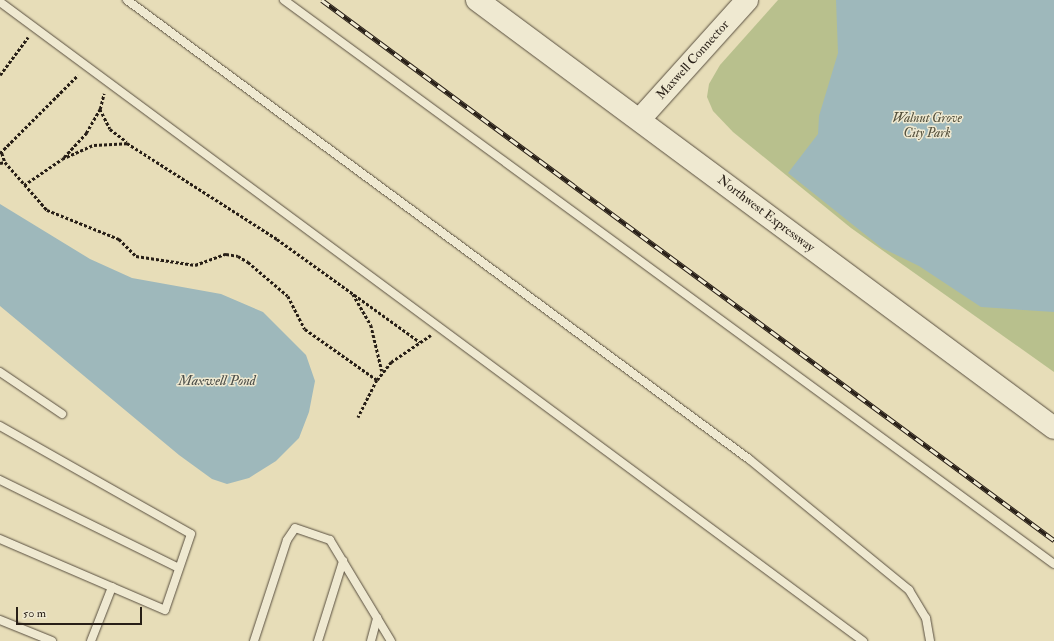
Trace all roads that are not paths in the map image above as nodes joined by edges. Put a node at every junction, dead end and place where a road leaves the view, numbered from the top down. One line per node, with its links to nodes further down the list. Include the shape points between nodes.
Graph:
1 (127, 0): 19 (lane, via 749,459 909,590 926,618)
2 (284, 0): 14 (lane)
3 (477, 0): 6 (main road, Northwest Expressway)
4 (747, 0): 6 (main road, Maxwell Connector)
5 (0, 2): 26 (lane)
6 (640, 119): 10 (main road, Northwest Expressway)
7 (0, 372): 8 (lane)
8 (62, 414)
9 (0, 426): 15 (lane, via 191,534)
10 (1054, 428)
11 (0, 480): 15 (lane)
12 (0, 539): 16 (lane)
13 (343, 562): 17 (lane); 22 (lane, via 326,536 295,528); 23 (lane)
14 (1054, 564)
15 (179, 568): 16 (lane, via 165,610)
16 (112, 587): 21 (lane)
17 (377, 618): 24 (lane); 25 (lane)
18 (0, 620): 20 (lane)
19 (930, 638): 27 (lane)
20 (52, 641)
21 (91, 641)
22 (254, 641)
23 (318, 641)
24 (371, 641)
25 (391, 641)
26 (863, 641)
27 (938, 641)

